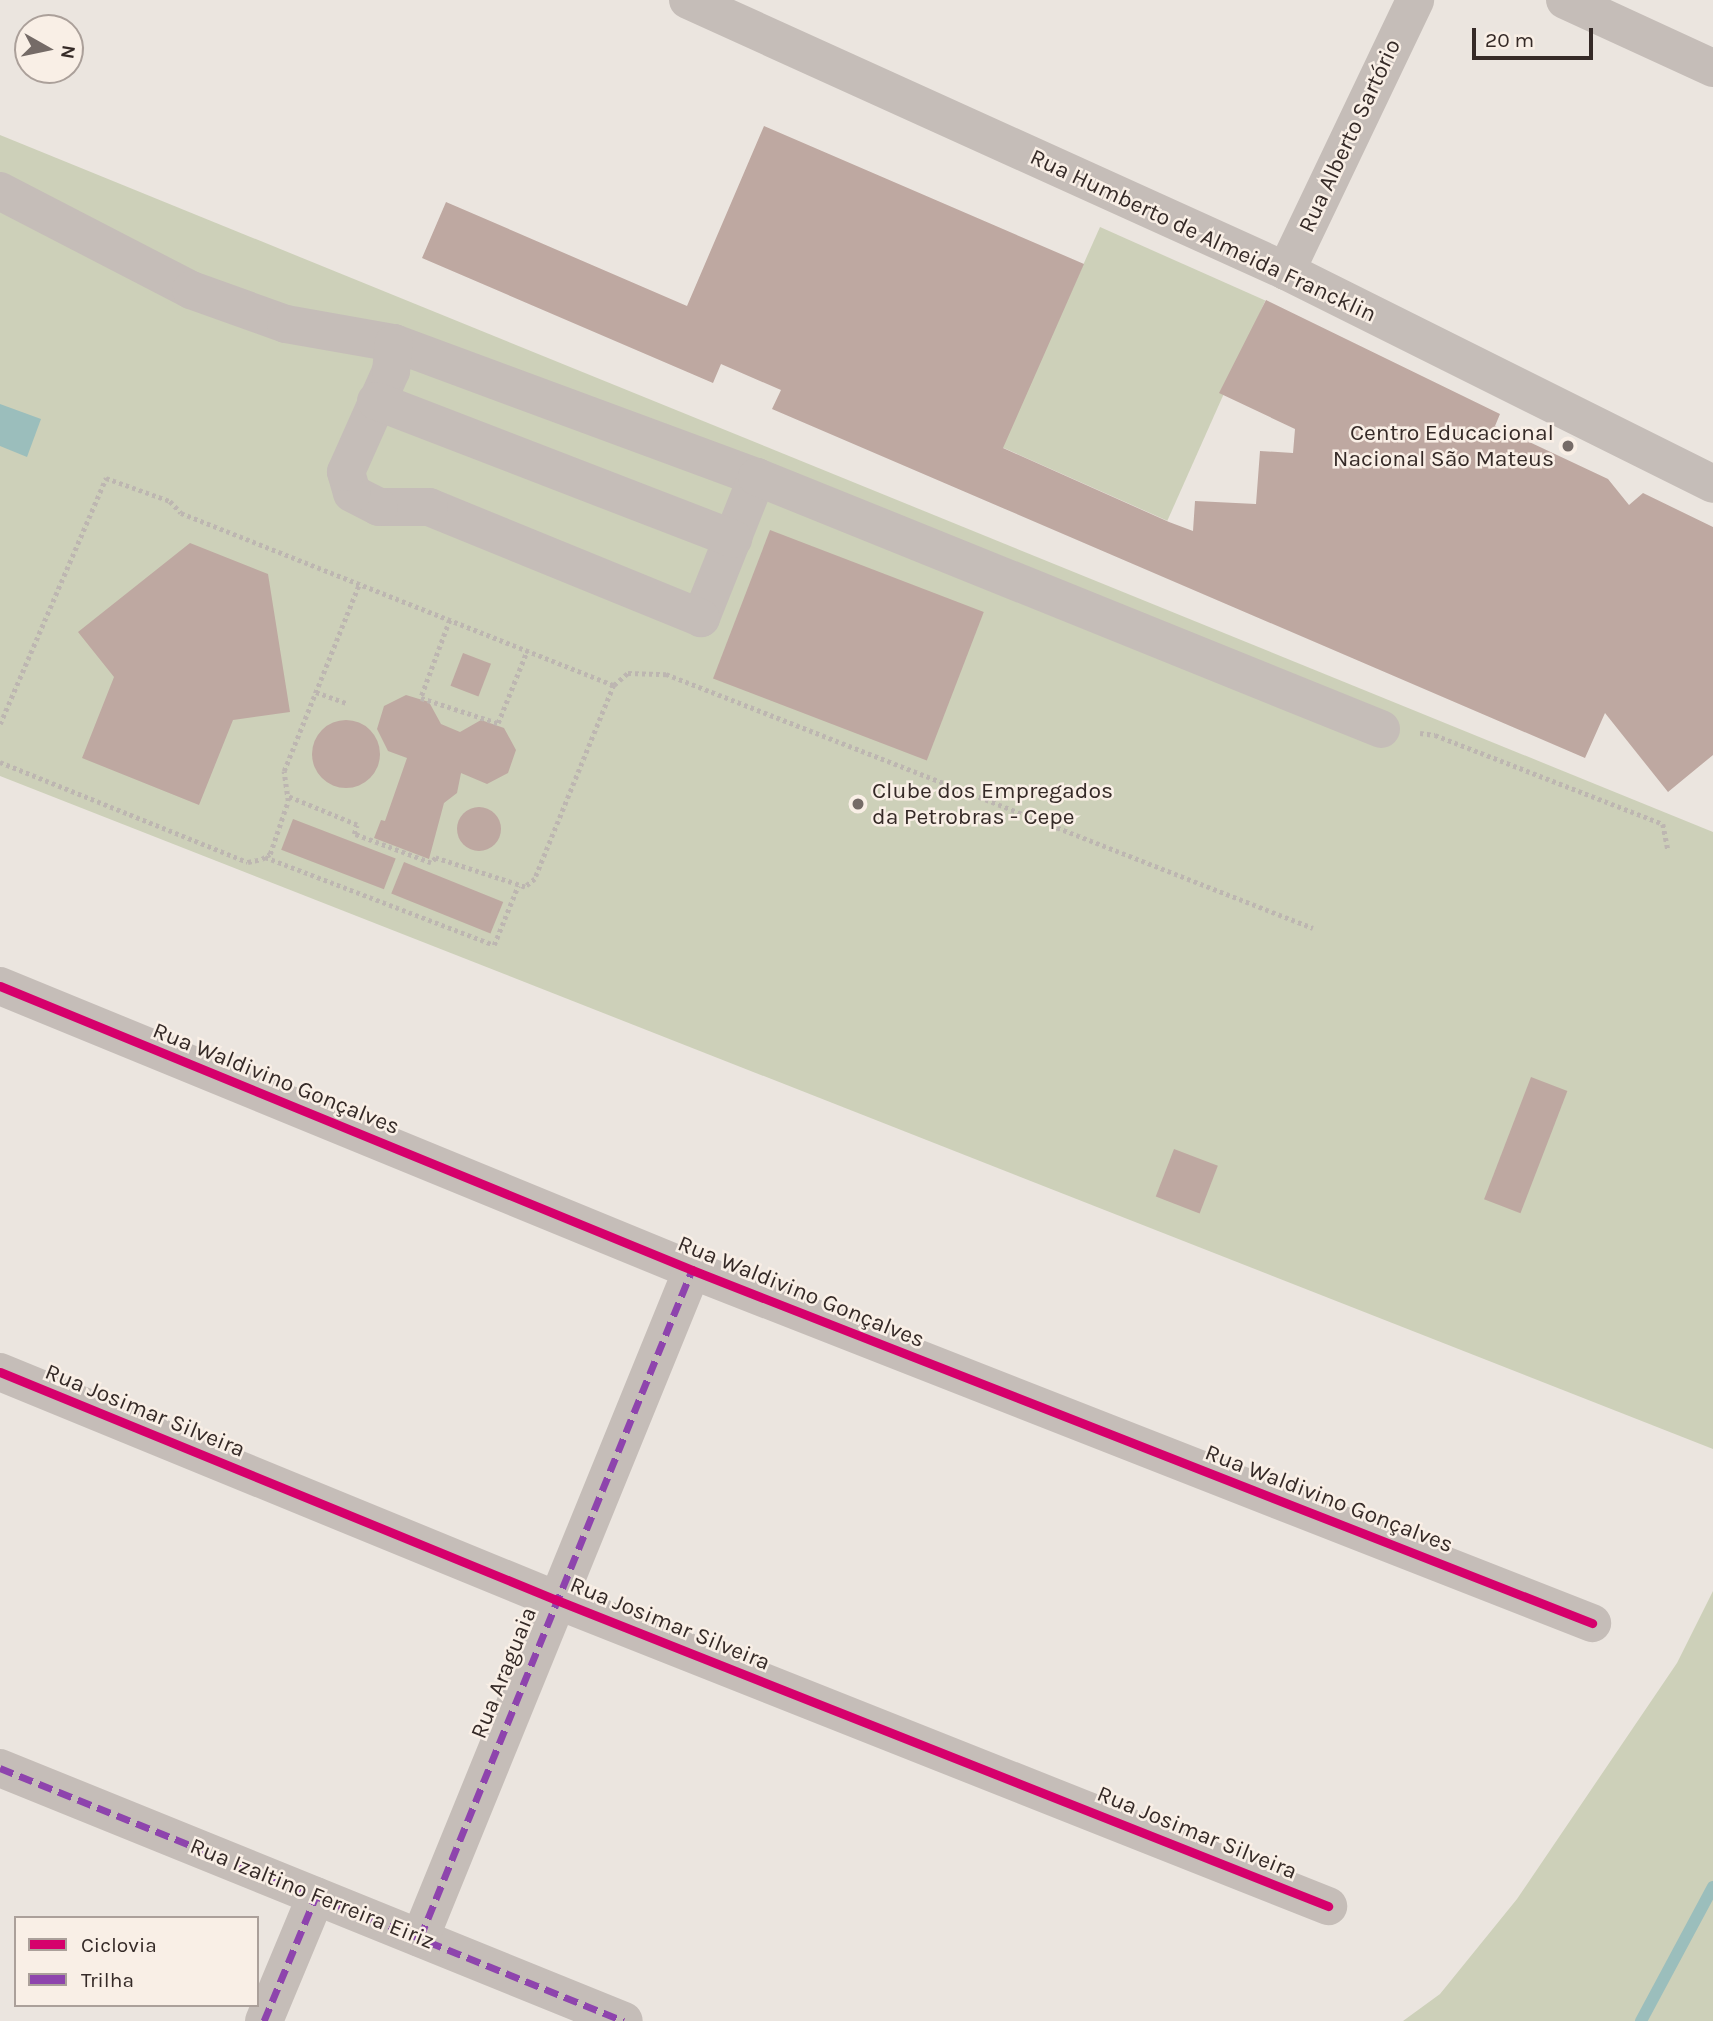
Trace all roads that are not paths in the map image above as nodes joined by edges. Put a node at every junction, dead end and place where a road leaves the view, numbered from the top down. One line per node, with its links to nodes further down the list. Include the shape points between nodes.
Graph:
1 (688, 0): 6 (street, Rua Humberto de Almeida Francklin)
2 (1415, 0): 6 (street, Rua Alberto Sartório)
3 (1565, 0): 4 (street)
4 (1713, 68)
5 (0, 191): 7 (street, via 191,290 286,324)
6 (1286, 271): 10 (street, Rua Humberto de Almeida Francklin)
7 (394, 343): 8 (street, via 391,371); 9 (street)
8 (376, 401): 11 (street); 11 (street, via 346,472 352,493 379,507 429,507 701,618)
9 (757, 477): 11 (street); 12 (street)
10 (1713, 484)
11 (733, 539)
12 (1381, 729)
13 (0, 986): 14 (street, Rua Waldivino Gonçalves)
14 (692, 1270): 16 (street, Rua Araguaia); 17 (street, Rua Waldivino Gonçalves)
15 (0, 1372): 16 (street, Rua Josimar Silveira)
16 (554, 1599): 20 (street, Rua Josimar Silveira); 21 (street, Rua Araguaia)
17 (1591, 1623)
18 (0, 1768): 19 (street, Rua Izaltino Ferreira Eiriz)
19 (316, 1896): 21 (street, Rua Izaltino Ferreira Eiriz); 22 (street)
20 (1328, 1906)
21 (420, 1938): 23 (street, Rua Izaltino Ferreira Eiriz)
22 (264, 2021)
23 (624, 2021)

